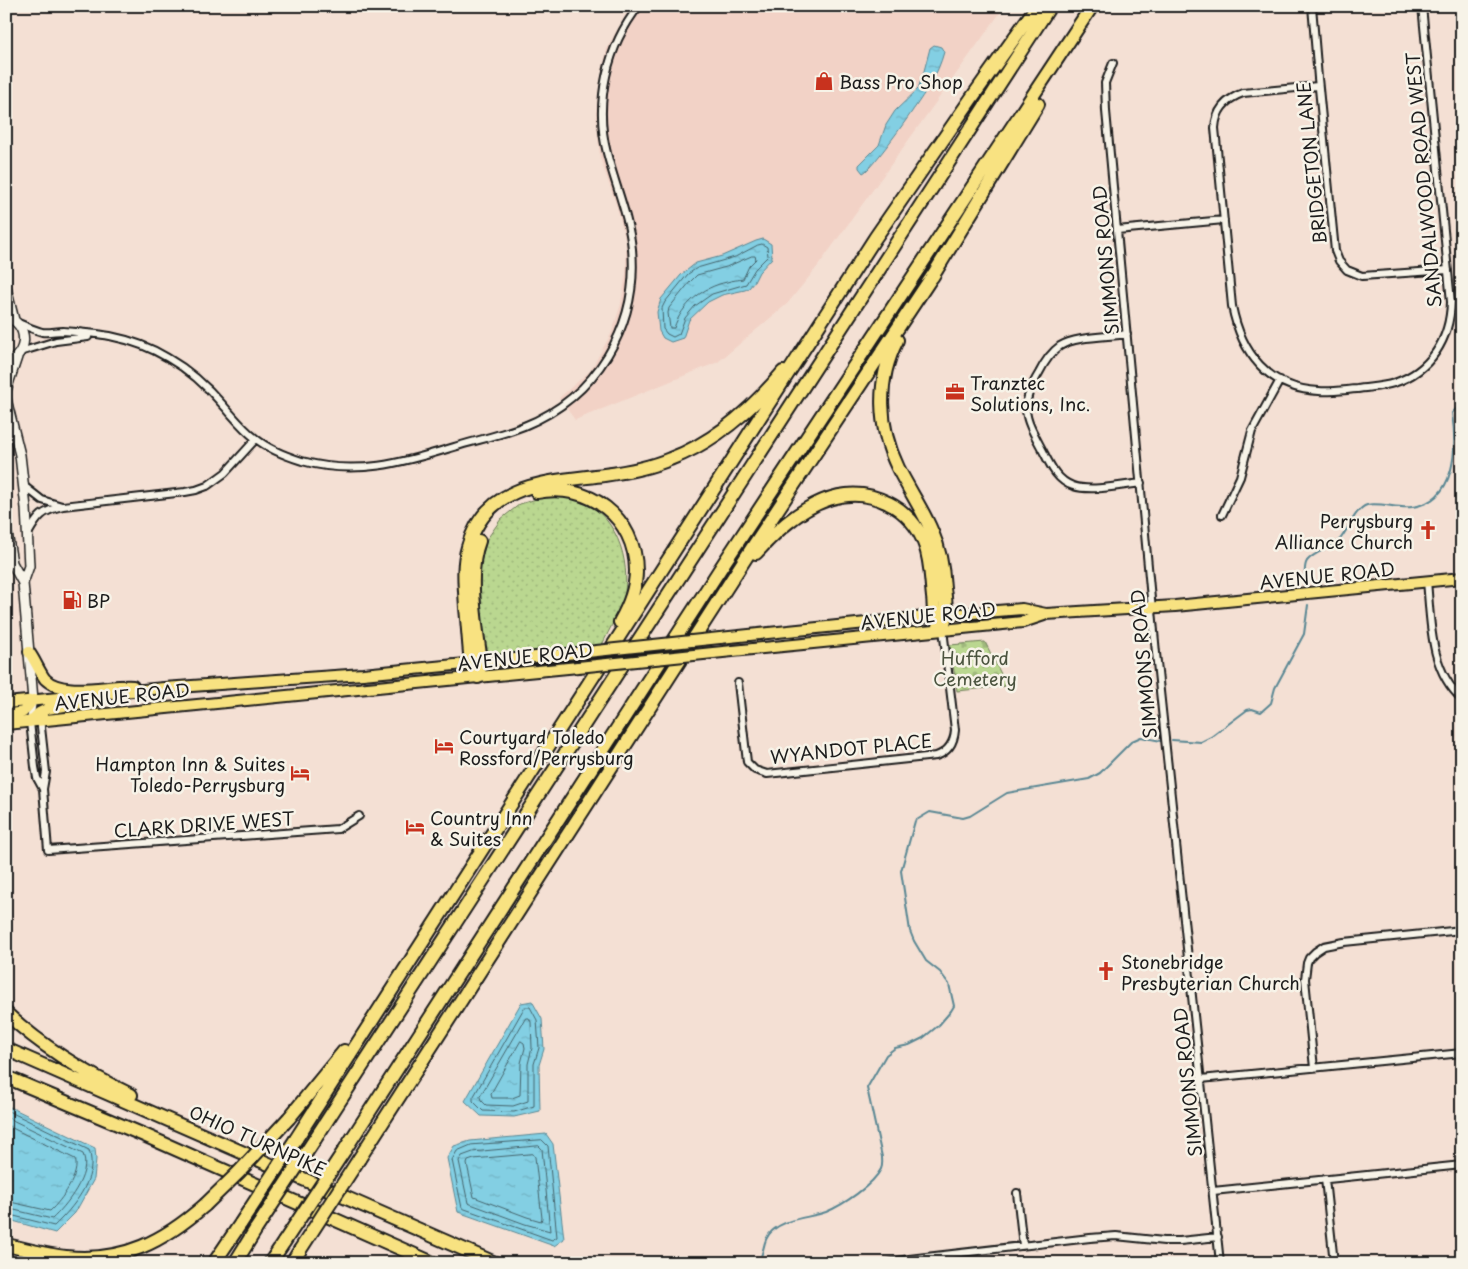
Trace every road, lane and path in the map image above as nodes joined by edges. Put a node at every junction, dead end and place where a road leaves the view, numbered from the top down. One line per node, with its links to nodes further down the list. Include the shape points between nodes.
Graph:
1 (639, 6): 23 (street, via 624,27 611,57 602,112 606,150 632,247 632,285 629,305 614,344 590,382 561,406 523,427 376,468 309,462 280,453)
2 (1037, 6): 17 (highway, via 875,238)
3 (1050, 6): 74 (highway, bridge)
4 (1312, 6): 8 (street, BRIDGETON LANE)
5 (1422, 6): 12 (street, SANDALWOOD ROAD WEST)
6 (1091, 9): 11 (highway, via 1081,33); 75 (highway, bridge, via 715,577)
7 (1113, 63): 10 (street, SIMMONS ROAD, via 1105,83)
8 (1318, 86): 9 (street, SANDALWOOD ROAD WEST, via 1243,93 1221,108 1215,128); 12 (street, BRIDGETON LANE, via 1335,251 1339,261 1351,273 1368,277)
9 (1224, 220): 10 (street); 20 (street, SANDALWOOD ROAD WEST, via 1232,306 1238,331 1254,358)
10 (1117, 230): 15 (street, SIMMONS ROAD)
11 (937, 269): 31 (highway); 36 (highway, via 894,345 884,375 882,406 891,452 938,547 942,569)
12 (1448, 270): 20 (street, SANDALWOOD ROAD WEST, via 1451,302 1446,334 1436,353 1403,380 1361,388 1318,391 1297,388)
13 (6, 288): 14 (street)
14 (13, 320): 16 (street, via 45,332); 18 (street, via 24,340)
15 (1127, 334): 24 (street, SIMMONS ROAD); 24 (street, via 1074,340 1058,347 1032,385 1025,410 1049,463 1066,483 1083,488)
16 (109, 336): 18 (street, via 56,341); 23 (street, via 143,345 170,358 197,377)
17 (812, 338): 39 (highway, via 742,414 690,450 631,471 530,485 506,496 490,509 472,536 464,577); 43 (highway)
18 (18, 355): 19 (street); 21 (street)
19 (6, 364)
20 (1280, 380): 27 (street, via 1252,431 1240,477)
21 (6, 390)
22 (6, 400): 25 (street)
23 (256, 439): 26 (street, via 225,473 196,490)
24 (1142, 483): 34 (street, SIMMONS ROAD)
25 (24, 486): 26 (street, via 42,500); 29 (street)
26 (63, 506): 29 (street, via 48,509 36,520)
27 (1222, 515)
28 (6, 526): 33 (street, via 12,563)
29 (28, 535): 33 (street, via 29,566)
30 (1462, 578): 32 (main road, AVENUE ROAD)
31 (733, 579): 36 (highway, via 770,537 811,506 842,495 873,496 900,510 921,534); 76 (highway, bridge)
32 (1427, 581): 34 (main road, AVENUE ROAD); 44 (street, via 1438,664)
33 (23, 583): 38 (street)
34 (1153, 608): 35 (main road, AVENUE ROAD); 60 (street, SIMMONS ROAD)
35 (1046, 614): 36 (main road, AVENUE ROAD, via 1022,609); 37 (main road, AVENUE ROAD, via 1023,622)
36 (941, 616): 37 (highway); 39 (main road, AVENUE ROAD, bridge)
37 (943, 629): 40 (main road, AVENUE ROAD, bridge); 41 (street, WYANDOT PLACE, via 955,730 949,747 936,756 767,774 760,772 747,762)
38 (29, 652): 42 (main road, via 46,679 57,687 119,685); 45 (street)
39 (476, 664): 40 (highway); 42 (main road, AVENUE ROAD); 43 (highway, via 473,576 481,535 493,517 518,498 546,490 578,492 606,507 620,523 636,562 628,608)
40 (478, 677): 48 (main road, AVENUE ROAD)
41 (738, 683)
42 (164, 688): 45 (main road, AVENUE ROAD); 48 (main road, via 47,709)
43 (582, 693): 55 (highway)
44 (1462, 699)
45 (33, 700): 46 (main road, AVENUE ROAD); 47 (main road, via 23,712); 48 (street); 49 (street)
46 (6, 703)
47 (6, 715)
48 (40, 717): 49 (main road, AVENUE ROAD); 51 (street, via 46,772)
49 (30, 722): 50 (main road, AVENUE ROAD); 51 (street, via 35,767)
50 (6, 724)
51 (42, 789): 52 (street, CLARK DRIVE WEST, via 48,850 338,829)
52 (359, 816)
53 (1462, 930): 58 (street, via 1344,942 1324,946 1314,952 1307,963 1305,980)
54 (6, 1013): 63 (highway, via 48,1048 86,1072)
55 (362, 1034): 69 (highway, bridge, via 349,1044 258,1153 205,1205 163,1237 114,1255 88,1258); 73 (highway, bridge)
56 (6, 1049): 63 (highway, OHIO TURNPIKE)
57 (1462, 1053): 58 (street)
58 (1314, 1068): 60 (street)
59 (6, 1077): 62 (highway)
60 (1201, 1079): 66 (street, SIMMONS ROAD)
61 (6, 1084): 62 (highway)
62 (179, 1151): 77 (highway)
63 (263, 1162): 78 (highway, OHIO TURNPIKE)
64 (1462, 1165): 65 (street)
65 (1325, 1179): 66 (street); 81 (street)
66 (1213, 1191): 68 (street, SIMMONS ROAD)
67 (1017, 1193): 70 (street)
68 (1218, 1237): 70 (street, via 1164,1241 1116,1236); 80 (street, SIMMONS ROAD)
69 (6, 1245)
70 (1023, 1246): 79 (street)
71 (6, 1249): 72 (highway)
72 (54, 1263)
73 (214, 1263)
74 (236, 1263)
75 (270, 1263)
76 (292, 1263)
77 (433, 1263)
78 (495, 1263)
79 (889, 1263)
80 (1220, 1263)
81 (1334, 1263)

